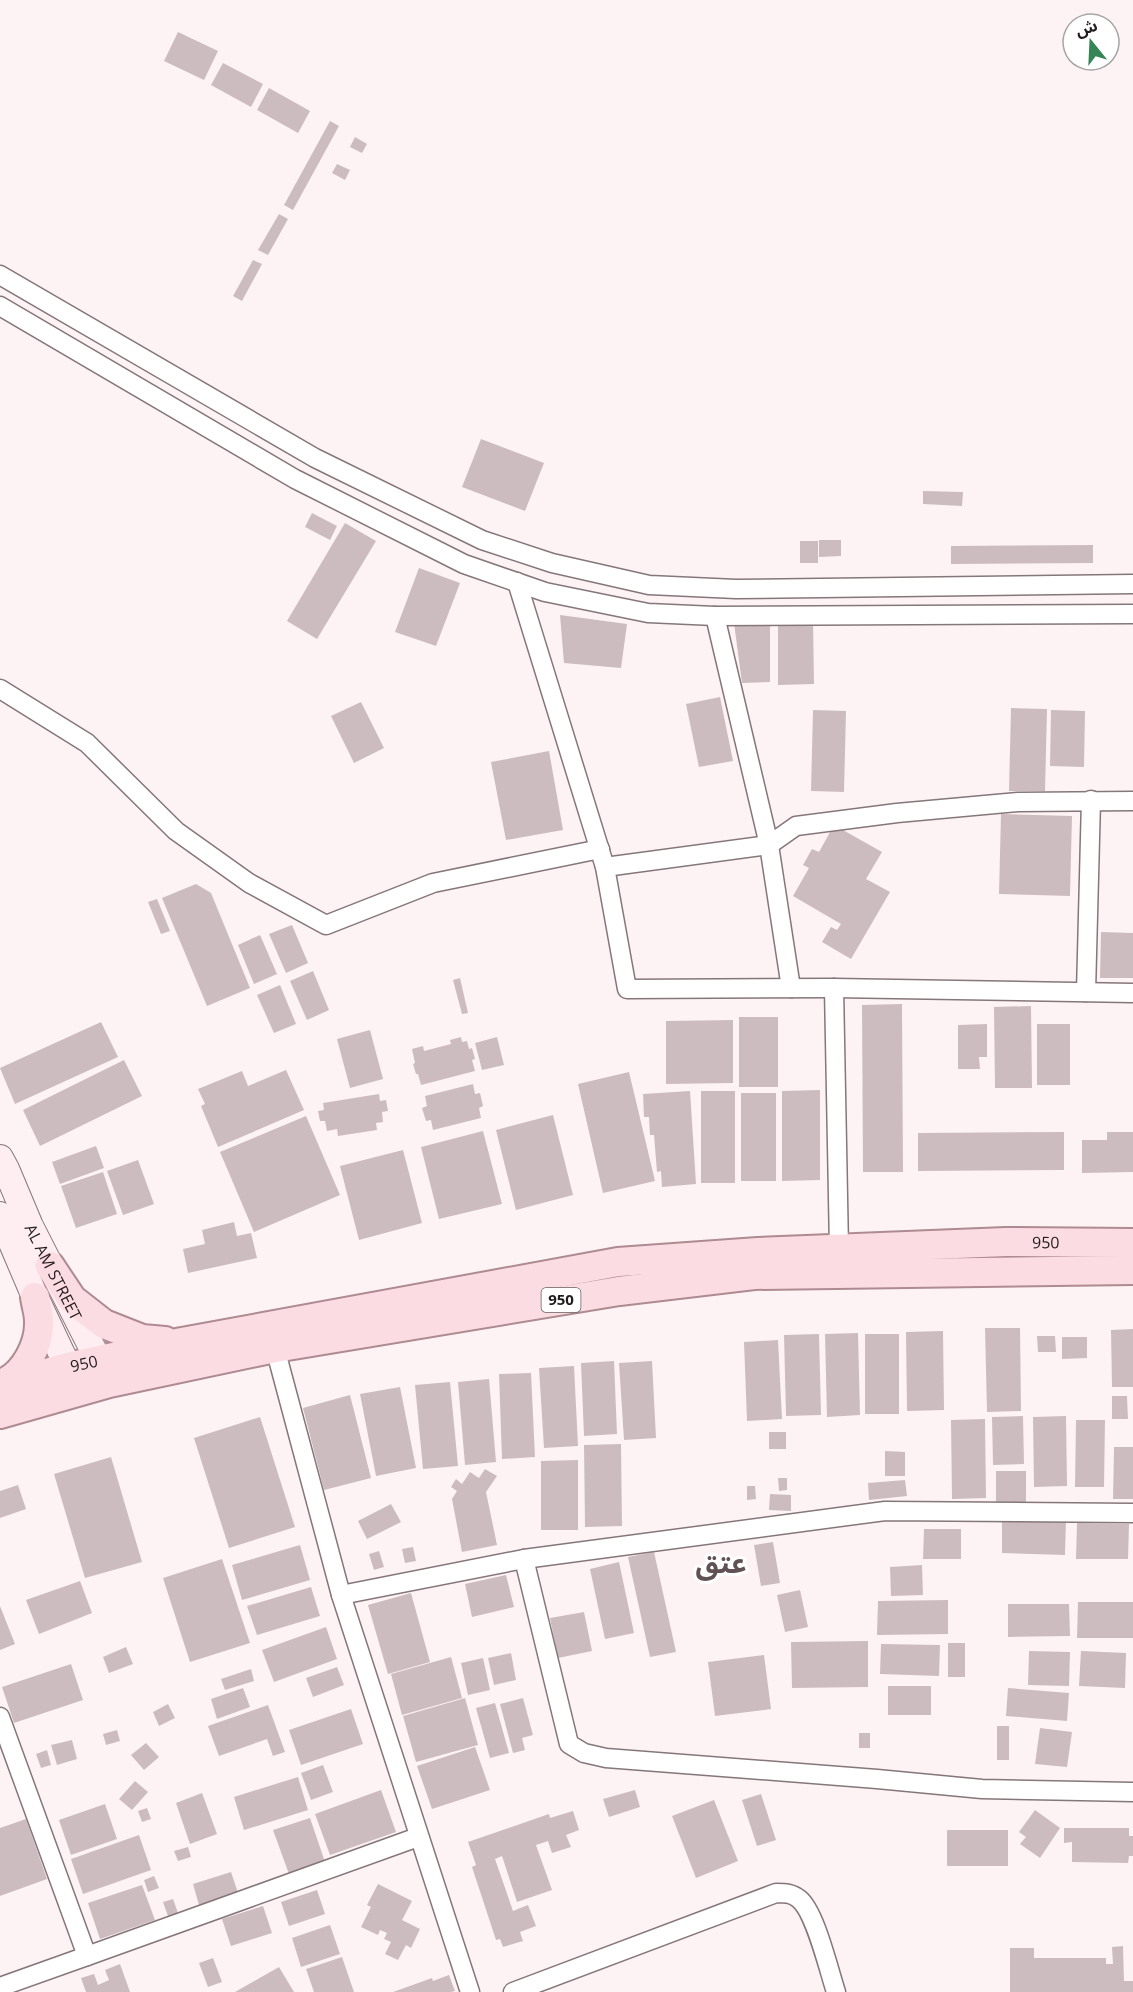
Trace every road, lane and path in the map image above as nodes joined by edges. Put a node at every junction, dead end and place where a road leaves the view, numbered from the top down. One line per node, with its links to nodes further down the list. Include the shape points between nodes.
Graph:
1 (0, 275): 4 (street, via 315,458 482,540 552,563 649,585 736,589)
2 (0, 306): 3 (street, via 295,479 464,564)
3 (517, 582): 6 (street, via 545,592 648,613); 11 (street)
4 (1133, 584)
5 (1133, 614): 6 (street)
6 (715, 616): 10 (street)
7 (0, 689): 11 (street, via 87,743 176,831 249,883 326,925 434,883)
8 (1091, 800): 9 (street); 10 (street, via 1007,803 796,826); 15 (street)
9 (1133, 801)
10 (769, 845): 12 (street); 13 (street)
11 (600, 849): 12 (street)
12 (605, 867): 13 (street, via 627,989)
13 (791, 988): 14 (street)
14 (834, 988): 15 (street); 20 (street)
15 (1086, 992): 16 (street)
16 (1133, 993)
17 (0, 1158): 21 (main road, AL AM STREET)
18 (0, 1215): 23 (main road, AL AM STREET)
19 (1133, 1243): 20 (main road, 950 / 950, via 1006,1242)
20 (839, 1249): 24 (main road, 950 / 950, via 618,1262)
21 (50, 1266): 24 (main road, via 72,1299 104,1324 142,1339); 26 (main road, AL AM STREET)
22 (1133, 1269): 25 (main road, 950, via 754,1275 619,1291)
23 (35, 1297): 27 (main road, AL AM STREET); 28 (main road, via 39,1320 36,1344 25,1365)
24 (182, 1342): 26 (main road, 950 / 950)
25 (275, 1348): 26 (main road, 950); 32 (street)
26 (104, 1372): 27 (main road, 950 / 950)
27 (74, 1379): 28 (main road, 950 / 950); 29 (main road, 950)
28 (0, 1385)
29 (0, 1414)
30 (1133, 1513): 31 (street, via 885,1512)
31 (524, 1558): 32 (street); 34 (street, via 569,1744 584,1753 982,1789)
32 (341, 1595): 35 (street)
33 (0, 1717): 36 (street)
34 (1133, 1792)
35 (418, 1837): 36 (street); 38 (street)
36 (87, 1956): 37 (street)
37 (0, 1987)
38 (470, 1992)
39 (513, 1992): 40 (street, via 776,1893 789,1893 800,1899 810,1912)
40 (836, 1992)

